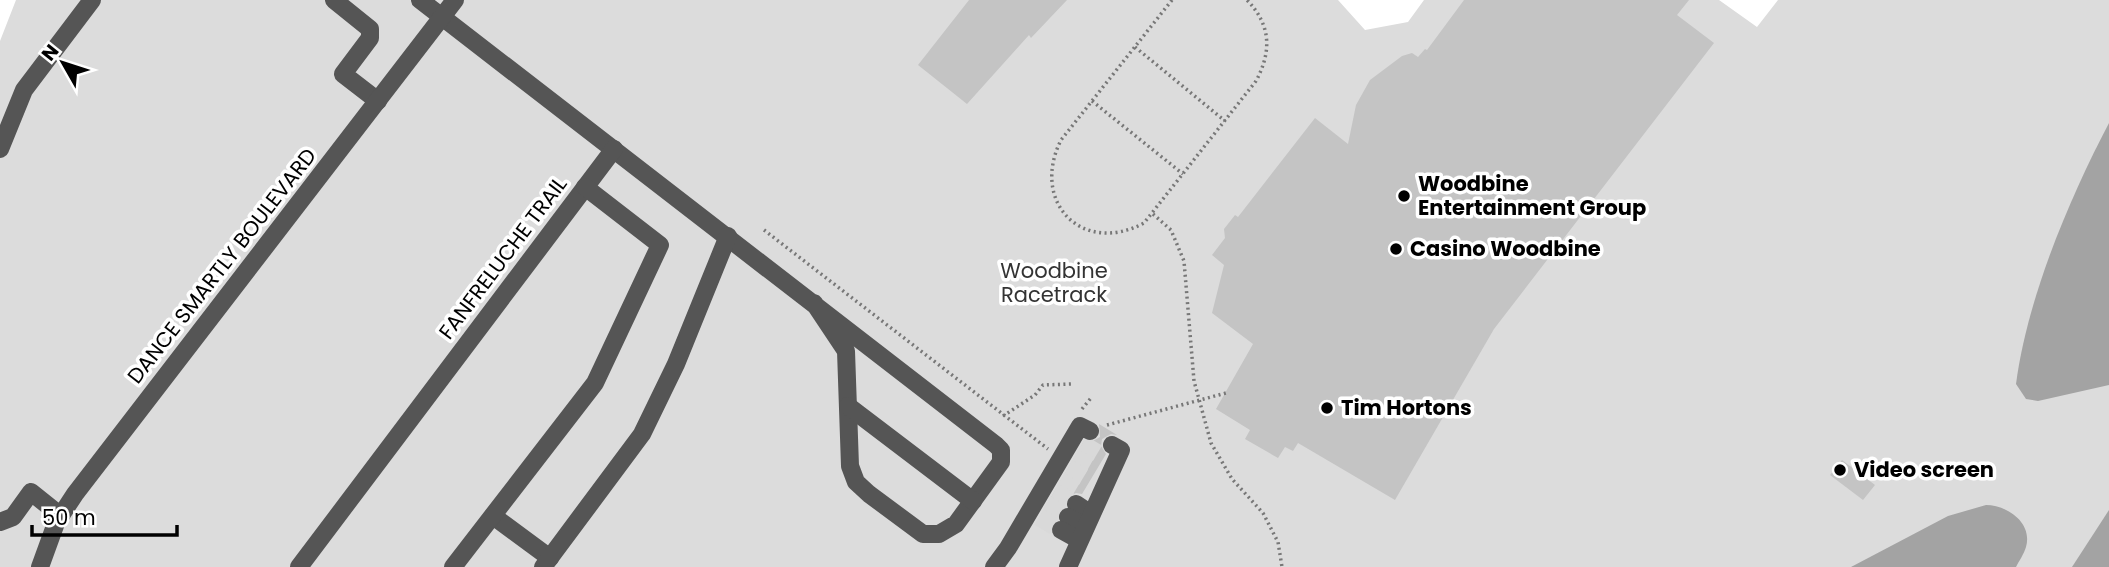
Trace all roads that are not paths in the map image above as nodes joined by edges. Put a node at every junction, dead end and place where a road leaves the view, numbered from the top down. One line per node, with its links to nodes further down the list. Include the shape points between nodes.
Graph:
1 (92, 0): 7 (street, via 24,90)
2 (334, 0): 6 (street, via 370,29 370,38 343,74)
3 (420, 0): 5 (street)
4 (455, 0): 5 (street, DANCE SMARTLY BOULEVARD)
5 (442, 17): 6 (street, DANCE SMARTLY BOULEVARD); 8 (street)
6 (378, 101): 16 (street, DANCE SMARTLY BOULEVARD)
7 (0, 149)
8 (614, 149): 9 (street, FANFRELUCHE TRAIL); 10 (street)
9 (585, 187): 17 (street, via 660,245 595,383); 21 (street, FANFRELUCHE TRAIL)
10 (728, 236): 11 (street); 19 (street, via 642,434)
11 (814, 303): 12 (street, via 846,351); 15 (street, via 1002,450 1001,462)
12 (848, 406): 15 (street); 15 (street, via 850,466 856,482 869,494 923,534 939,534 956,524)
13 (1063, 465): 23 (street)
14 (1091, 494): 24 (street)
15 (973, 501)
16 (61, 516): 18 (street, via 31,492 13,517); 20 (street, DANCE SMARTLY BOULEVARD)
17 (493, 516): 19 (street); 22 (street)
18 (0, 522)
19 (546, 562)
20 (40, 567)
21 (299, 567)
22 (453, 567)
23 (994, 567)
24 (1068, 567)

